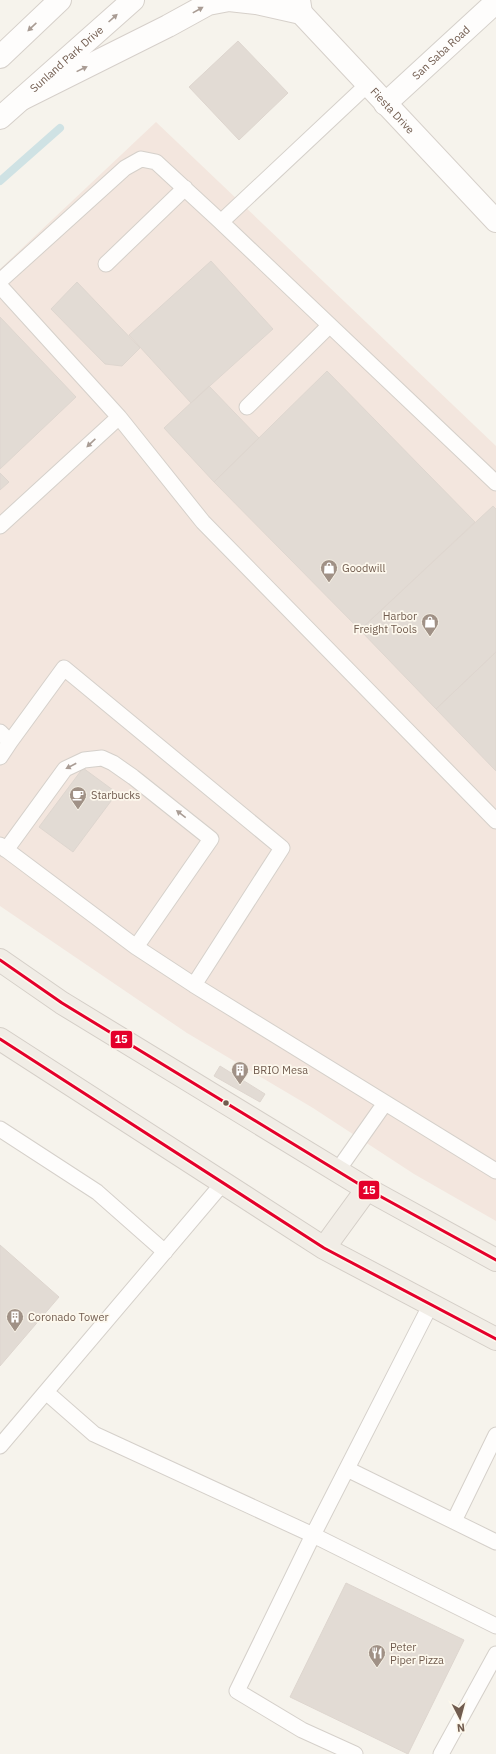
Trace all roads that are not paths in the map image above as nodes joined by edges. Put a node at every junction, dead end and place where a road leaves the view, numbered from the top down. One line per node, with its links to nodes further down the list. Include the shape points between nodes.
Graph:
1 (60, 0): 5 (main road, one-way to 5)
2 (133, 0): 7 (main road, Sunland Park Drive, one-way to 2)
3 (496, 2): 8 (main road, San Saba Road)
4 (297, 4): 6 (main road, Fiesta Drive); 7 (main road, one-way to 4, via 208,4 229,0)
5 (0, 57)
6 (367, 85): 8 (main road, Fiesta Drive); 12 (lane)
7 (22, 99): 9 (main road, Sunland Park Drive)
8 (385, 104): 11 (main road, Fiesta Drive)
9 (0, 118)
10 (185, 188): 12 (lane); 13 (lane); 14 (lane, via 156,162 141,159 125,168)
11 (496, 221)
12 (221, 222): 16 (lane)
13 (106, 264)
14 (0, 281)
15 (0, 286): 18 (lane)
16 (329, 326): 17 (lane); 19 (lane)
17 (247, 407)
18 (119, 416): 20 (lane, one-way to 20); 23 (lane, via 203,522)
19 (496, 483)
20 (0, 526)
21 (5, 737): 22 (lane); 27 (lane, via 64,668 282,848)
22 (0, 757)
23 (496, 820)
24 (3, 847): 25 (lane); 25 (lane, one-way to 24, via 211,839 133,777 102,758 84,760 65,769)
25 (136, 947): 27 (lane)
26 (0, 960): 31 (main road, via 62,1004)
27 (194, 985): 29 (lane)
28 (0, 1039): 33 (main road)
29 (385, 1103): 31 (lane); 32 (lane)
30 (0, 1129): 36 (lane, via 97,1192)
31 (338, 1170): 34 (main road)
32 (496, 1171)
33 (223, 1183): 35 (main road); 36 (lane)
34 (367, 1189): 35 (main road); 37 (main road)
35 (324, 1248): 38 (main road)
36 (165, 1252): 40 (lane)
37 (496, 1260)
38 (431, 1304): 39 (main road); 43 (lane)
39 (496, 1339)
40 (46, 1392): 42 (lane); 45 (lane, via 94,1434)
41 (496, 1435): 44 (lane)
42 (2, 1439)
43 (347, 1469): 44 (lane); 45 (lane)
44 (454, 1521): 46 (lane)
45 (312, 1535): 47 (lane); 49 (lane, via 237,1691 302,1730)
46 (496, 1542)
47 (496, 1626)
48 (496, 1654): 50 (lane)
49 (355, 1754)
50 (441, 1754)

